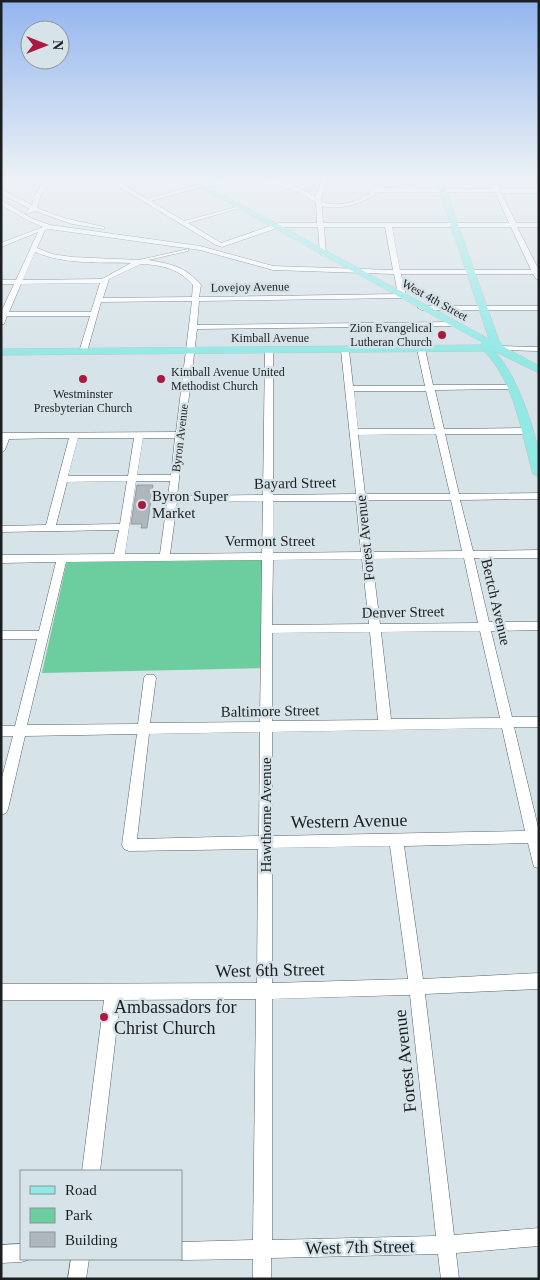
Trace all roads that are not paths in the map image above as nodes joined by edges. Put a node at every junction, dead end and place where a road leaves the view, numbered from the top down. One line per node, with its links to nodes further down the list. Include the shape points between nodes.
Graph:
1 (16, 239): 12 (street)
2 (40, 239): 15 (street)
3 (128, 239): 14 (street)
4 (177, 239): 13 (street)
5 (209, 239): 13 (street)
6 (238, 239): 13 (street)
7 (296, 239): 17 (main road, West 4th Street)
8 (320, 239): 17 (street)
9 (391, 239): 21 (street)
10 (459, 239): 22 (main road)
11 (520, 239): 23 (street)
12 (1, 245)
13 (219, 245): 16 (street); 19 (street, via 271,262)
14 (200, 248): 16 (street); 18 (street, via 165,253)
15 (34, 249): 18 (street, via 45,256 66,260); 26 (street)
16 (211, 250): 20 (street, via 266,267)
17 (320, 252): 19 (main road, West 4th Street)
18 (140, 262): 27 (street); 29 (street, Byron Avenue, via 182,271 193,279 198,288)
19 (346, 266): 20 (main road, West 4th Street)
20 (357, 272): 21 (street); 28 (main road, West 4th Street)
21 (398, 272): 22 (street); 28 (street)
22 (471, 272): 23 (street); 32 (main road)
23 (537, 272): 24 (street)
24 (539, 279)
25 (1, 282): 26 (street)
26 (20, 282): 27 (street); 34 (street)
27 (104, 282): 30 (street)
28 (402, 296): 29 (street, Lovejoy Avenue); 31 (main road, West 4th Street)
29 (197, 299): 30 (street, Lovejoy Avenue); 38 (street, Byron Avenue)
30 (99, 300): 35 (street)
31 (422, 308): 32 (street); 37 (main road, West 4th Street)
32 (483, 308): 33 (street); 41 (main road)
33 (539, 308)
34 (3, 314): 35 (street); 36 (street)
35 (94, 314): 49 (street)
36 (1, 322)
37 (451, 324): 38 (street); 39 (main road); 41 (main road, West 4th Street)
38 (194, 327): 47 (street, Byron Avenue)
39 (469, 335): 40 (main road); 42 (main road, via 474,340 473,345)
40 (488, 348): 41 (main road, Kimball Avenue); 42 (main road, Kimball Avenue); 50 (main road)
41 (500, 348): 43 (street, Kimball Avenue); 51 (main road, West 4th Street)
42 (454, 349): 46 (main road, Kimball Avenue)
43 (539, 349)
44 (269, 350): 45 (main road, Kimball Avenue); 47 (main road, Kimball Avenue); 71 (street, Hawthorne Avenue)
45 (345, 350): 46 (main road, Kimball Avenue); 54 (street, Forest Avenue)
46 (421, 350): 53 (street, Bertch Avenue)
47 (191, 351): 49 (main road, Kimball Avenue); 59 (street, Byron Avenue)
48 (1, 352): 49 (main road, Kimball Avenue)
49 (83, 352)
50 (502, 366): 51 (main road, via 512,360); 52 (main road)
51 (535, 368)
52 (511, 387): 53 (street); 55 (main road)
53 (430, 388): 54 (street); 57 (street, Bertch Avenue)
54 (349, 389): 56 (street, Forest Avenue)
55 (527, 431): 57 (street); 62 (main road); 64 (main road)
56 (354, 432): 57 (street); 70 (street, Forest Avenue)
57 (440, 432): 68 (street, Bertch Avenue)
58 (139, 434): 59 (street); 61 (street); 66 (street)
59 (180, 434): 67 (street, Byron Avenue)
60 (4, 436): 61 (street); 63 (street)
61 (74, 436): 65 (street)
62 (539, 448)
63 (1, 450)
64 (539, 474)
65 (62, 478): 66 (street); 74 (street)
66 (132, 478): 67 (street); 73 (street)
67 (175, 478): 72 (street, Byron Avenue)
68 (454, 496): 69 (street, Bayard Street); 70 (street, Bayard Street); 77 (street, Bertch Avenue)
69 (539, 496)
70 (360, 497): 71 (street, Bayard Street); 79 (street, Forest Avenue)
71 (268, 498): 72 (street, Bayard Street); 78 (street, Hawthorne Avenue)
72 (172, 499): 80 (street, Byron Avenue)
73 (124, 527): 74 (street); 82 (street)
74 (50, 528): 75 (street)
75 (1, 529)
76 (539, 554): 77 (street, Vermont Street)
77 (468, 555): 79 (street, Vermont Street); 84 (street, Bertch Avenue)
78 (268, 556): 79 (street, Vermont Street); 80 (street, Vermont Street); 87 (street, Hawthorne Avenue)
79 (367, 556): 86 (street, Forest Avenue)
80 (165, 557): 82 (street, Vermont Street)
81 (62, 558): 82 (street, Vermont Street); 83 (street, Vermont Street); 88 (street)
82 (119, 558)
83 (1, 559)
84 (484, 626): 85 (street, Denver Street); 86 (street, Denver Street); 92 (street, Bertch Avenue)
85 (539, 626)
86 (375, 628): 87 (street, Denver Street); 93 (street, Forest Avenue)
87 (267, 629): 95 (street, Hawthorne Avenue)
88 (44, 634): 89 (street); 97 (street)
89 (1, 635)
90 (150, 678): 94 (street)
91 (539, 722): 92 (street, Baltimore Street)
92 (507, 723): 93 (street, Baltimore Street); 99 (street, Bertch Avenue)
93 (385, 725): 95 (street, Baltimore Street)
94 (143, 728): 95 (street, Baltimore Street); 97 (street, Baltimore Street); 101 (street, Western Avenue, via 129,845)
95 (266, 728): 101 (street, Hawthorne Avenue)
96 (1, 731): 97 (street, Baltimore Street)
97 (20, 731): 98 (street)
98 (1, 809)
99 (536, 837): 100 (street, Western Avenue); 102 (street, Bertch Avenue)
100 (396, 839): 101 (street, Western Avenue); 104 (street, Forest Avenue)
101 (266, 841): 105 (street, Hawthorne Avenue)
102 (539, 862)
103 (539, 981): 104 (street, West 6th Street)
104 (417, 988): 105 (street, West 6th Street); 110 (street, Forest Avenue)
105 (265, 990): 107 (street, West 6th Street); 111 (street, Hawthorne Avenue)
106 (1, 992): 107 (street, West 6th Street)
107 (113, 994): 108 (street)
108 (91, 1170)
109 (539, 1237): 110 (street, West 7th Street)
110 (446, 1245): 111 (street, West 7th Street); 118 (street, Forest Avenue)
111 (263, 1249): 112 (street, West 7th Street); 117 (street, Hawthorne Avenue)
112 (182, 1251)
113 (1, 1254): 114 (street)
114 (20, 1254)
115 (80, 1260): 116 (street)
116 (78, 1279)
117 (262, 1279)
118 (450, 1279)

